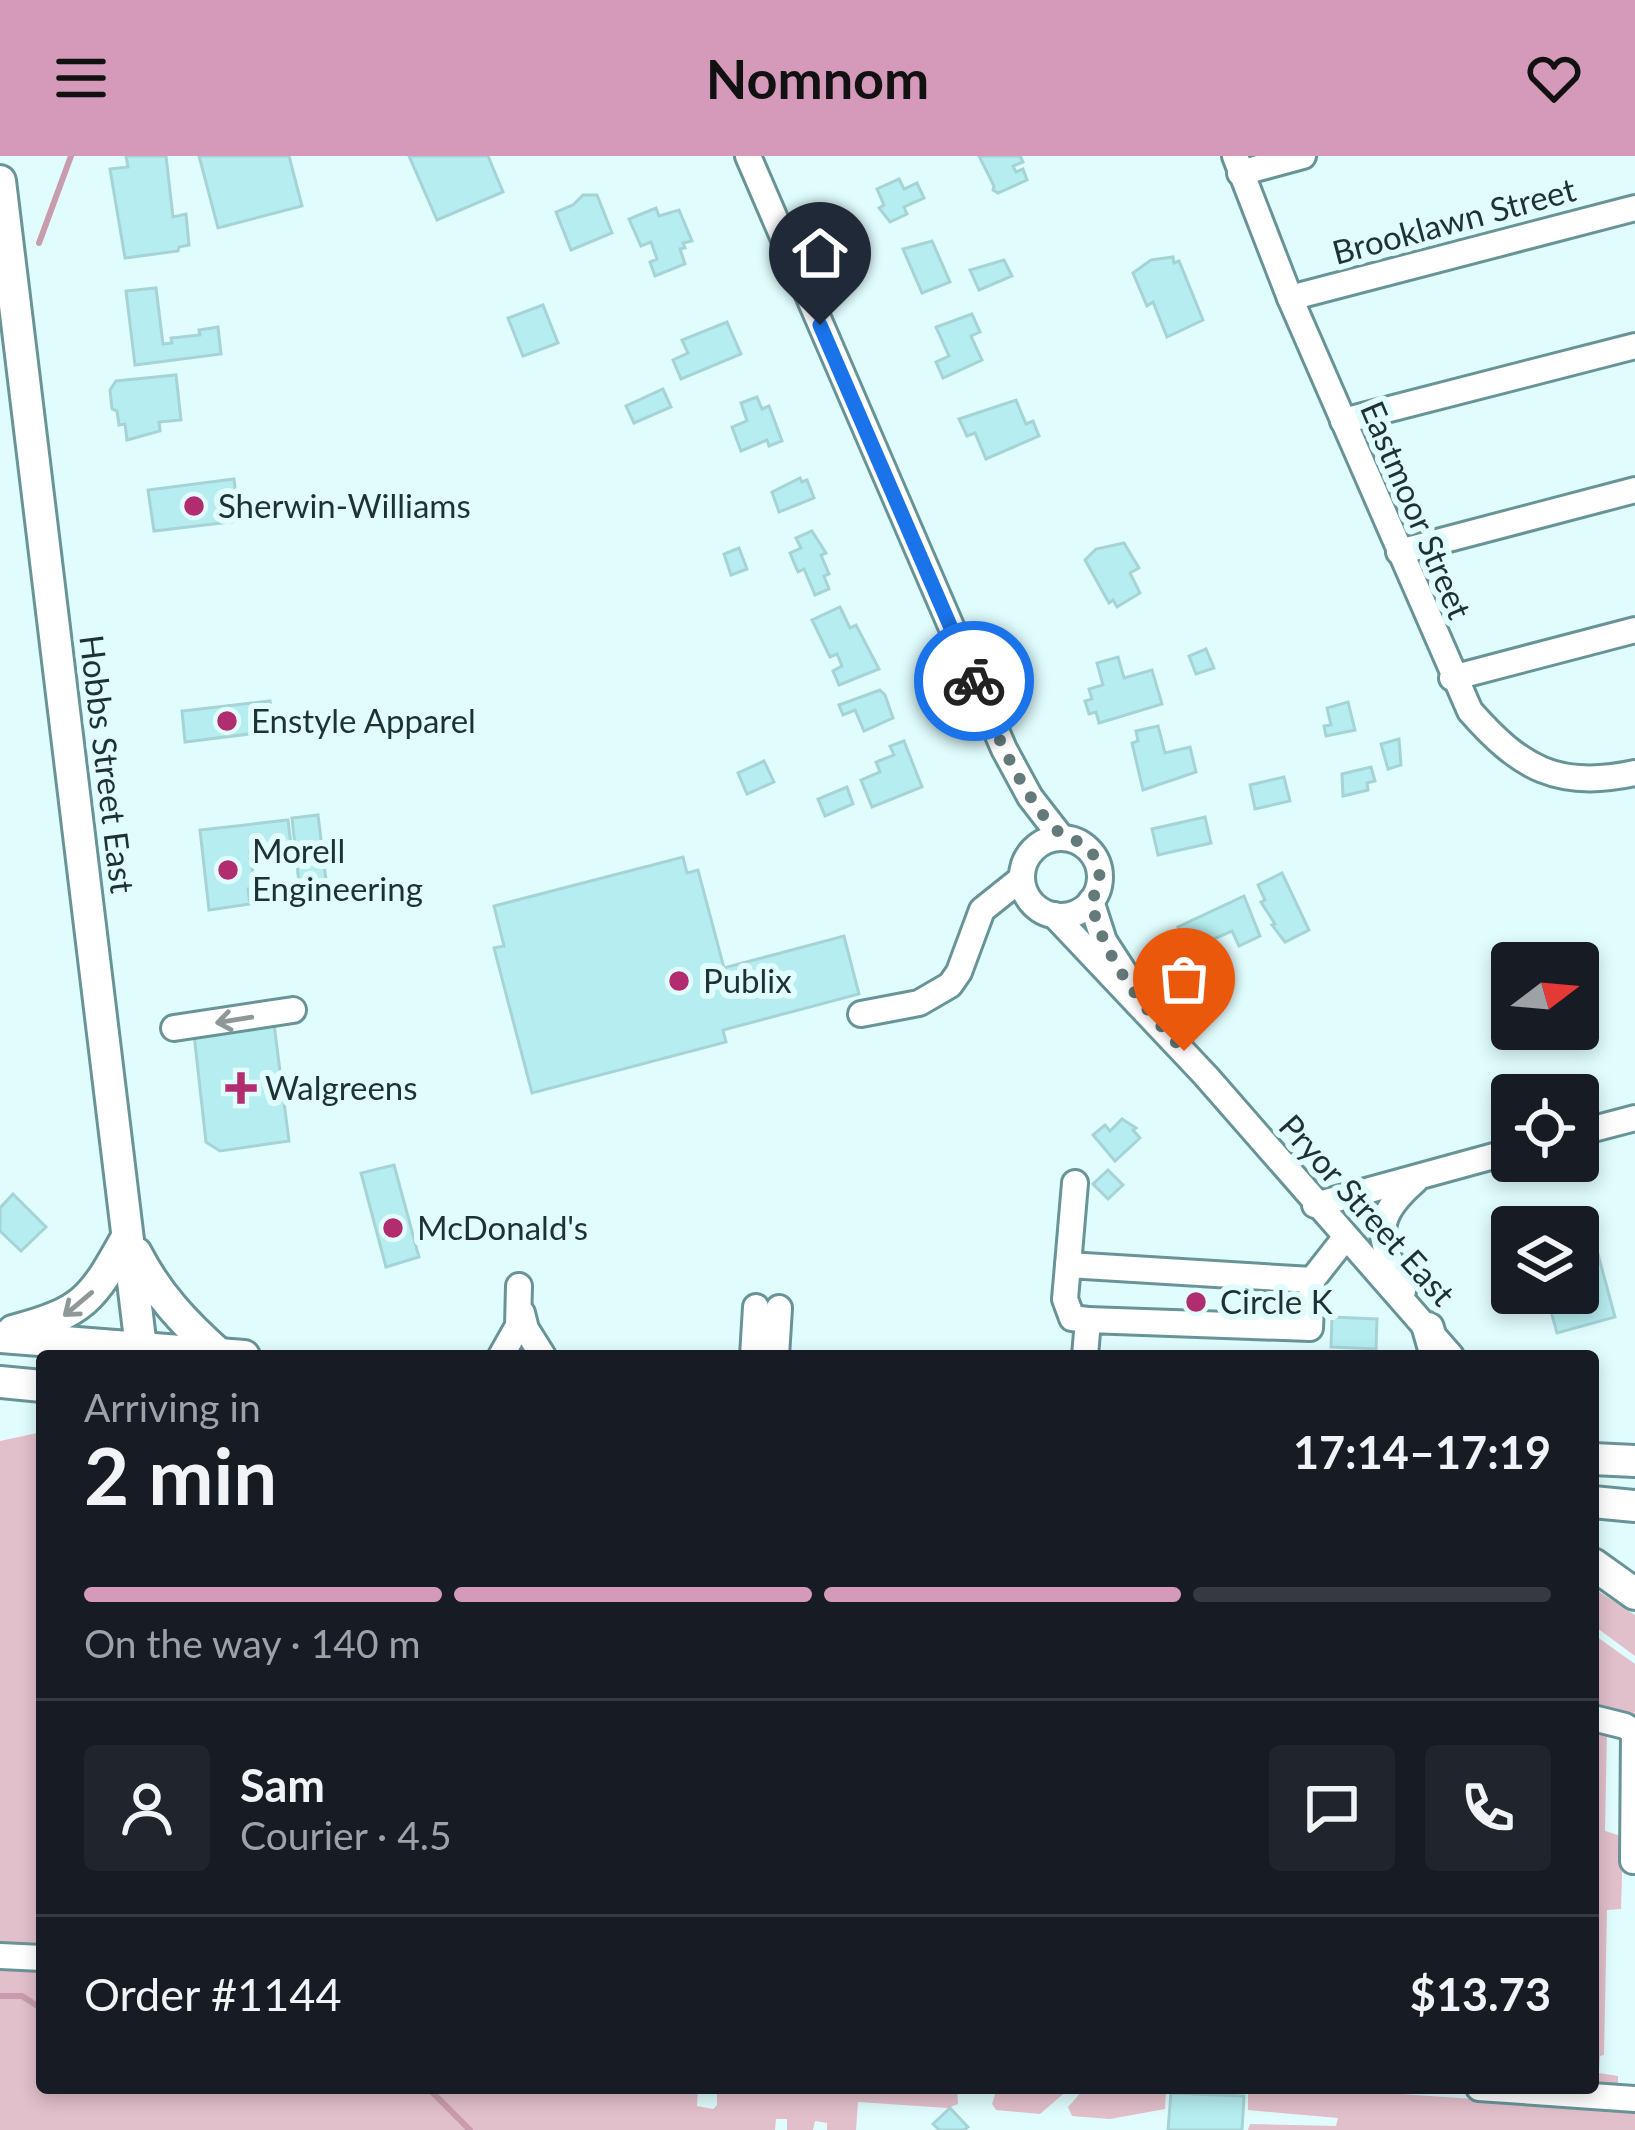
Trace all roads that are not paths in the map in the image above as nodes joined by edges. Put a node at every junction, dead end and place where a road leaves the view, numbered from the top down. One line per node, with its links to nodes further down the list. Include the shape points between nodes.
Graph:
1 (748, 156): 13 (street)
2 (1304, 156): 3 (street)
3 (1238, 164): 6 (street, Eastmoor Street)
4 (0, 181): 30 (main road, Hobbs Street East)
5 (1635, 208): 6 (street, Brooklawn Street)
6 (1290, 298): 8 (street, Eastmoor Street)
7 (1635, 346): 8 (street)
8 (1342, 421): 10 (street, Eastmoor Street)
9 (1635, 490): 10 (street)
10 (1399, 552): 12 (street, Eastmoor Street)
11 (1635, 630): 12 (street)
12 (1453, 678): 14 (street, Eastmoor Street, via 1502,748 1544,773 1582,780)
13 (1004, 749): 15 (street); 16 (street, via 1027,828)
14 (1635, 773)
15 (1060, 838): 16 (street, via 1038,845); 17 (street, via 1082,843 1096,860 1100,881)
16 (1023, 871): 18 (street); 19 (street, via 982,910)
17 (1091, 901): 18 (street, via 1075,914); 20 (street, Pryor Street East)
18 (1044, 910): 19 (street, via 1004,914); 20 (street, Pryor Street East)
19 (968, 940): 22 (street, via 959,971 935,995)
20 (1138, 1002): 29 (street, Pryor Street East)
21 (293, 1010): 23 (street, one-way to 23)
22 (861, 1014)
23 (174, 1028)
24 (1635, 1118): 25 (street)
25 (1599, 1127)
26 (1491, 1157): 27 (street)
27 (1420, 1176): 29 (street); 36 (street, via 1381,1221 1384,1247)
28 (1076, 1183): 32 (street)
29 (1315, 1205): 31 (street, Pryor Street East)
30 (127, 1237): 37 (main road, one-way to 37, via 100,1285 63,1318); 39 (main road, Hobbs Street East); 40 (main road, via 183,1322)
31 (1345, 1238): 33 (street); 36 (street, Pryor Street East)
32 (1068, 1264): 33 (street); 35 (street, via 1066,1307 1072,1318)
33 (1312, 1280): 35 (street, via 1313,1322 1305,1329)
34 (767, 1307): 43 (street)
35 (1088, 1320): 44 (street)
36 (1425, 1331)
37 (0, 1336): 38 (main road)
38 (123, 1350)
39 (141, 1350)
40 (224, 1350)
41 (505, 1350): 42 (street, via 520,1296)
42 (539, 1350)
43 (762, 1350)
44 (1086, 1350)
45 (0, 1382): 46 (main road)
46 (36, 1385)
47 (1599, 1459): 48 (main road)
48 (1635, 1461)
49 (1599, 1503): 50 (main road)
50 (1635, 1506)
51 (1599, 1568): 52 (main road)
52 (1635, 1594)
53 (1599, 1720): 54 (street)
54 (1635, 1733): 55 (street)
55 (1633, 1861)
56 (0, 1956): 57 (street)
57 (36, 1958)
58 (1564, 2094): 59 (street)
59 (1635, 2099)

